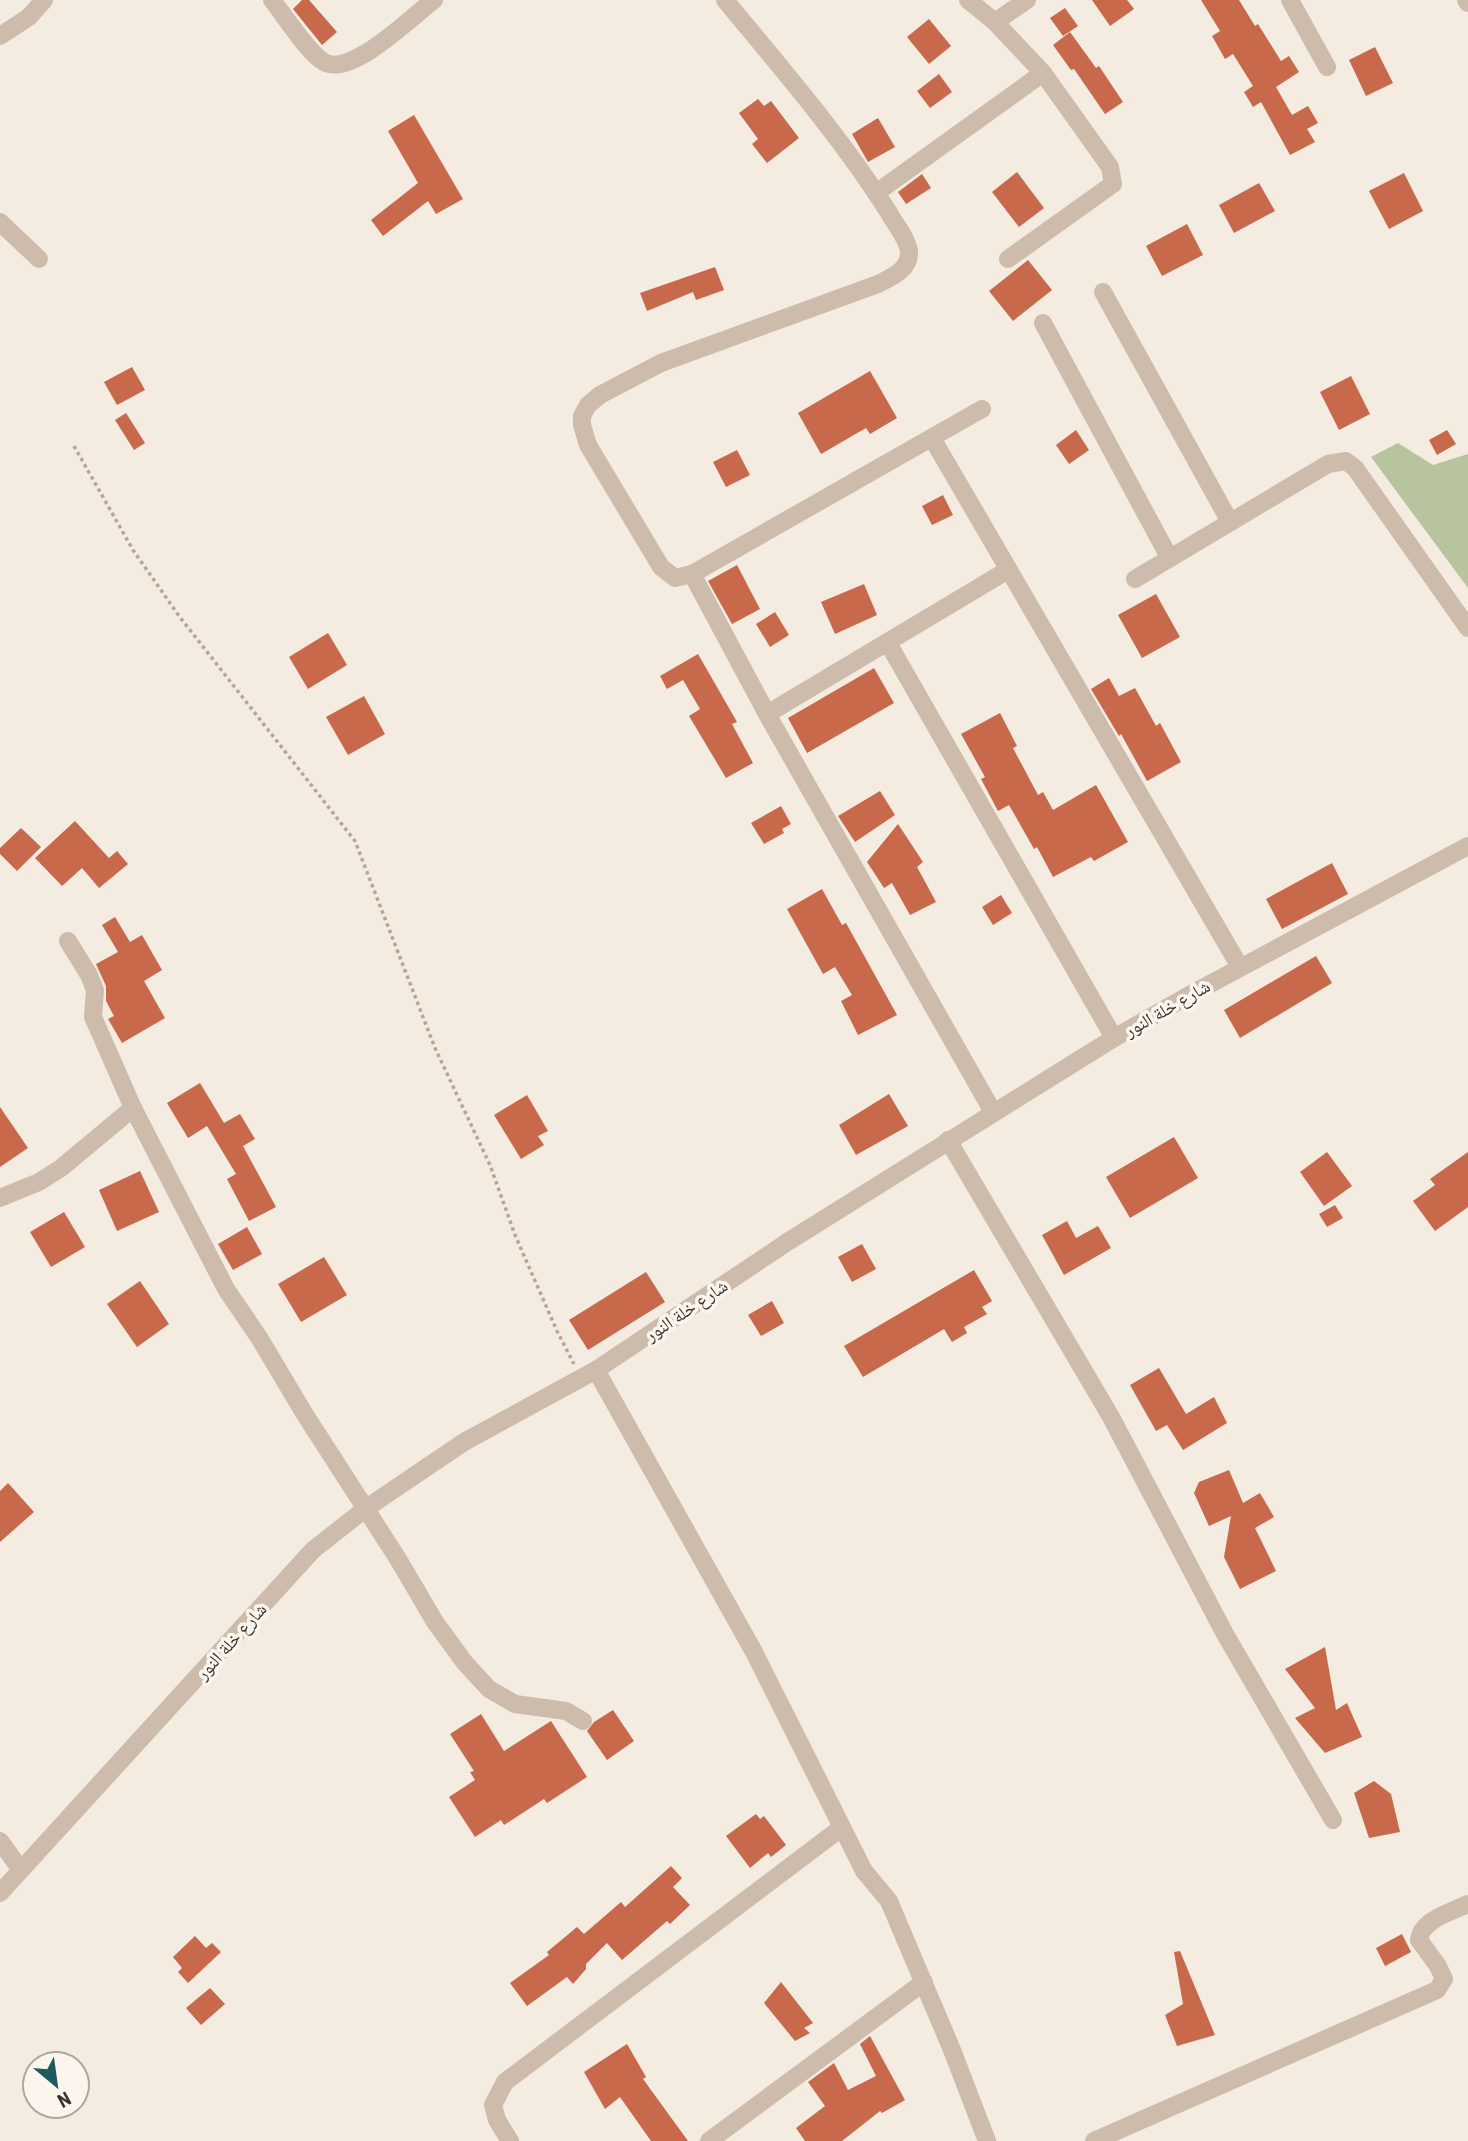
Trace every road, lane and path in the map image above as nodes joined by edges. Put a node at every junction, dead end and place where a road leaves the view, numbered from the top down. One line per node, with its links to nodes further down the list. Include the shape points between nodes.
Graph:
1 (44, 0): 9 (street, via 29,17)
2 (272, 0): 3 (street, via 314,53 333,65 356,60)
3 (434, 0)
4 (725, 0): 12 (street)
5 (968, 0): 8 (street)
6 (1027, 0): 8 (street)
7 (1290, 0): 10 (street)
8 (995, 22): 11 (street)
9 (0, 36)
10 (1327, 67)
11 (1043, 73): 12 (street); 14 (street, via 1110,167 1113,184)
12 (876, 193): 24 (street, via 909,251 899,274 661,362 600,395 582,416 588,445 660,567 674,579)
13 (0, 222): 15 (street)
14 (1008, 259)
15 (39, 260)
16 (1103, 292): 21 (street)
17 (1043, 323): 22 (street)
18 (982, 409): 19 (street)
19 (932, 438): 23 (street); 24 (street)
20 (74, 446): 37 (path, via 133,550 172,605 355,841 435,1048 490,1165 557,1331)
21 (1230, 522): 22 (street); 26 (street, via 1328,464 1346,461)
22 (1169, 557): 25 (street)
23 (1008, 570): 27 (street); 31 (street)
24 (692, 574): 28 (street)
25 (1135, 579)
26 (1468, 628)
27 (888, 643): 28 (street); 32 (street)
28 (767, 714): 34 (street)
29 (1468, 846): 31 (street, شارع خلة النور)
30 (68, 941): 33 (street, via 95,990 93,1017)
31 (1240, 967): 32 (street, شارع خلة النور)
32 (1114, 1038): 34 (street, شارع خلة النور)
33 (133, 1108): 36 (street, via 61,1168); 38 (street, via 226,1289)
34 (993, 1112): 35 (street, شارع خلة النور)
35 (948, 1140): 37 (street, شارع خلة النور); 40 (street, via 1111,1417 1225,1634)
36 (0, 1198)
37 (589, 1374): 38 (street, شارع خلة النور, via 464,1442); 41 (street, via 754,1652)
38 (365, 1509): 39 (street, via 435,1622 489,1689 515,1704 566,1711); 43 (street, شارع خلة النور, via 313,1549)
39 (583, 1720)
40 (1333, 1819)
41 (841, 1828): 46 (street, via 864,1871 889,1901); 47 (street, via 505,2082 493,2105)
42 (0, 1841): 43 (street)
43 (21, 1870): 44 (street, شارع خلة النور)
44 (0, 1893)
45 (1468, 1904): 50 (street, via 1426,1924 1420,1932 1419,1940 1444,1979 1437,1990)
46 (923, 1982): 48 (street); 49 (street)
47 (510, 2141)
48 (709, 2141)
49 (987, 2141)
50 (1094, 2141)

